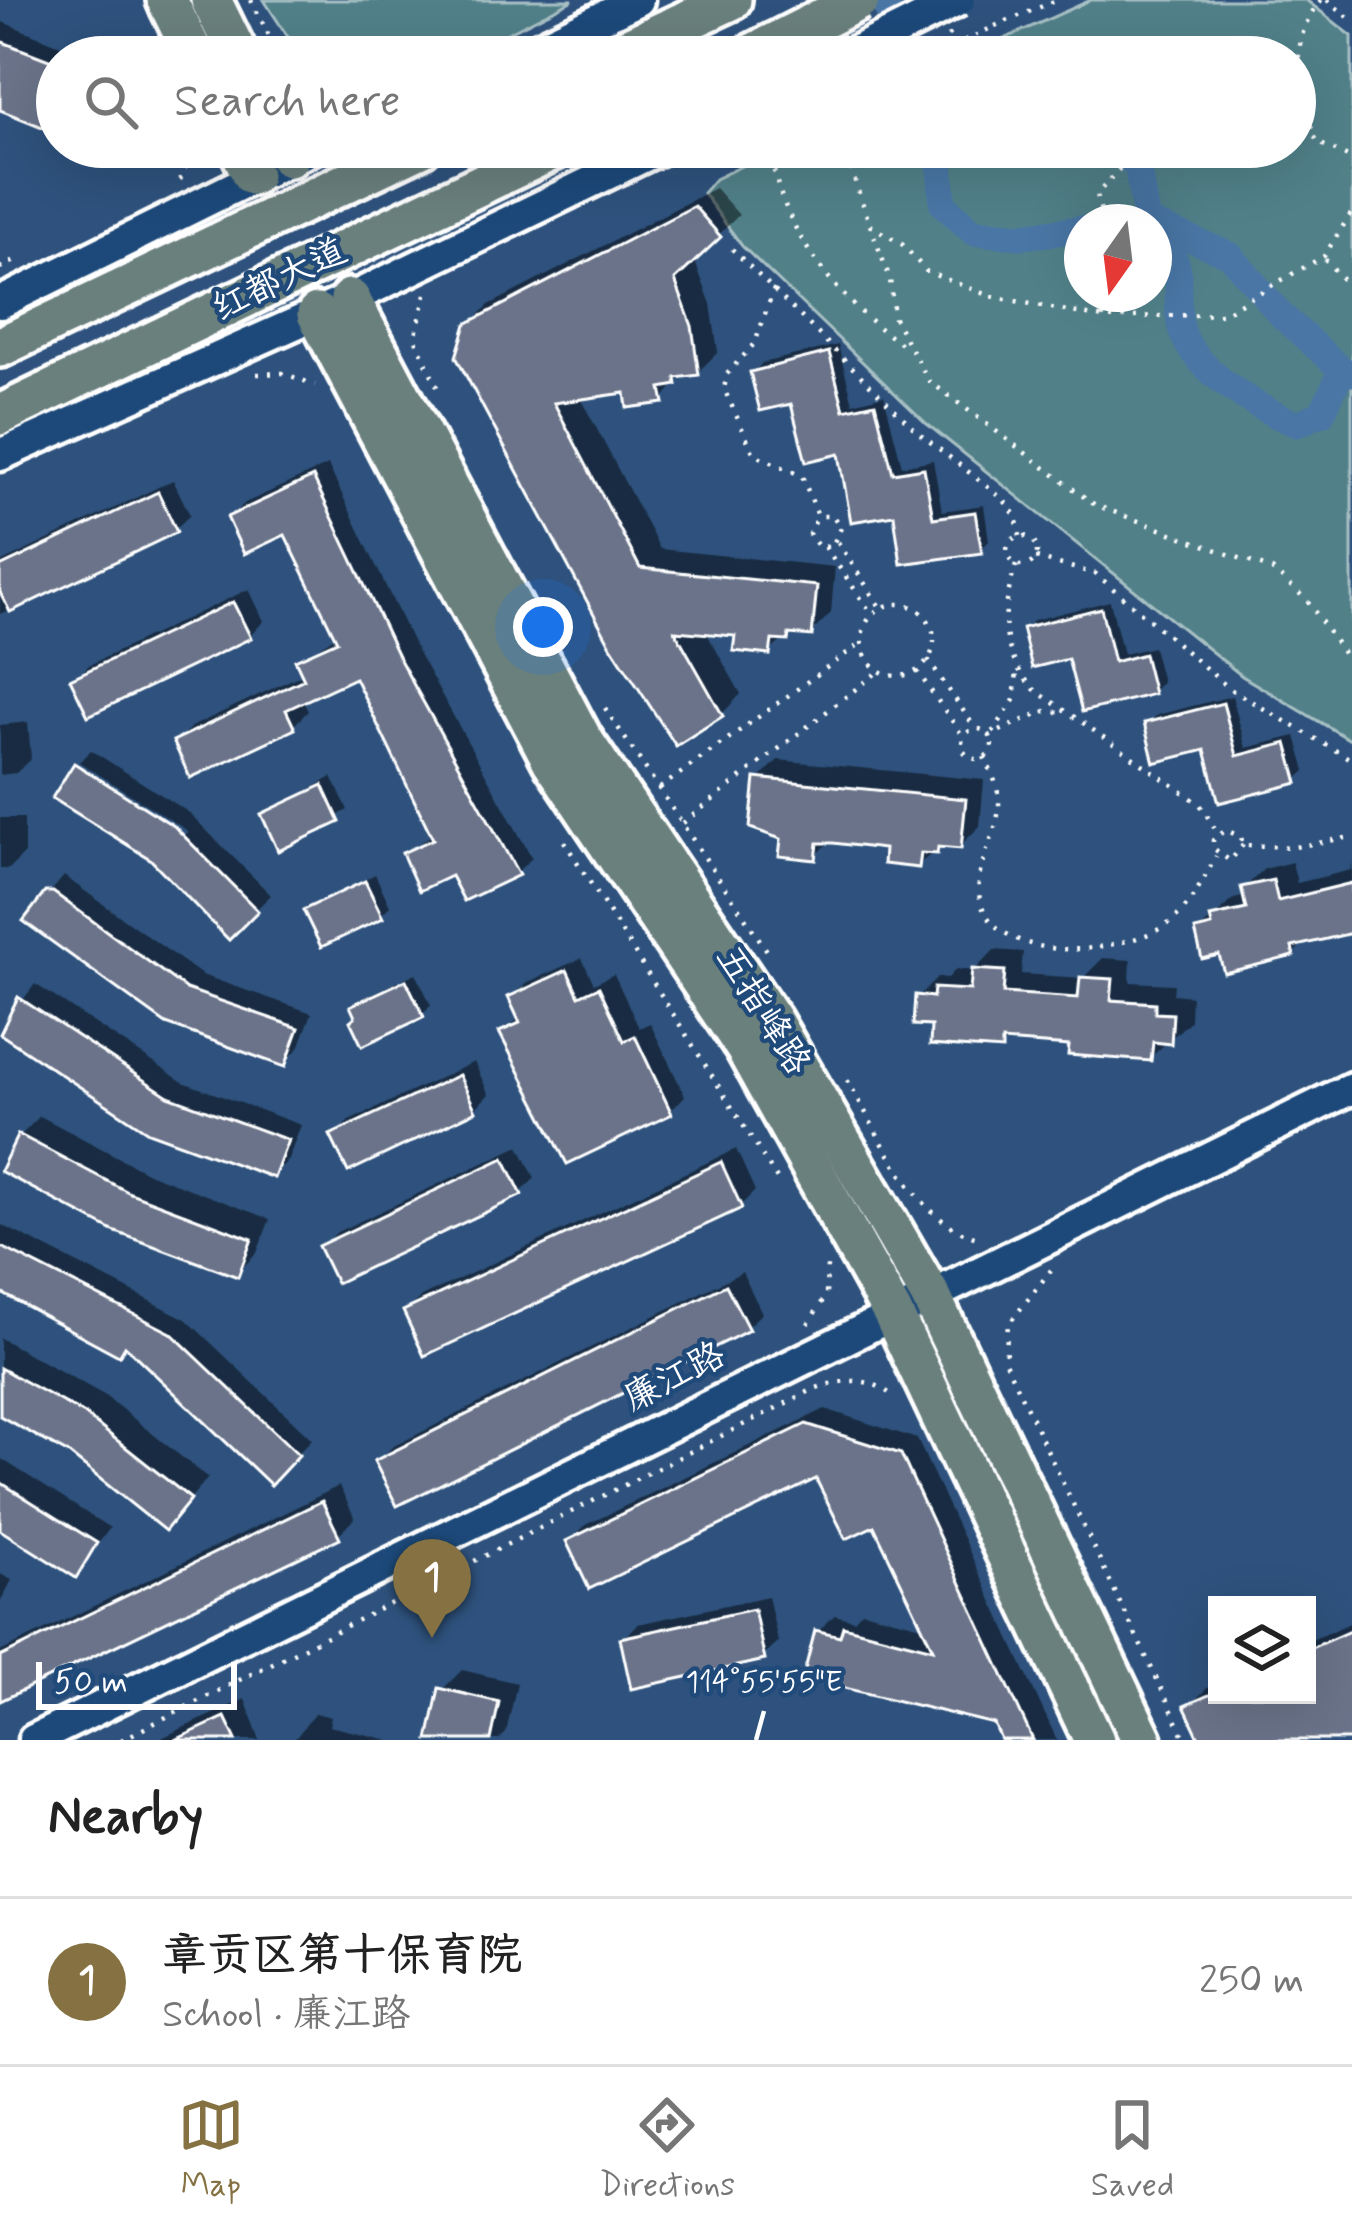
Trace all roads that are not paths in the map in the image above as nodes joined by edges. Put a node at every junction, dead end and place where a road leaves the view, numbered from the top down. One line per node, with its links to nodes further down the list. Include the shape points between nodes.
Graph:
1 (167, 0): 7 (main road)
2 (211, 0): 8 (main road)
3 (638, 0): 9 (street)
4 (859, 0): 11 (main road, bridge)
5 (959, 0): 12 (street, bridge)
6 (716, 7): 10 (main road)
7 (185, 36)
8 (229, 36)
9 (563, 36)
10 (654, 36)
11 (788, 36)
12 (887, 36)
13 (234, 168): 17 (street)
14 (377, 168): 19 (main road, 红都大道)
15 (516, 168): 20 (main road, 红都大道)
16 (640, 168): 18 (street)
17 (0, 303)
18 (334, 306): 21 (street); 23 (main road, 五指峰路, via 582,739 772,1021); 24 (main road, 五指峰路, via 553,760 745,1046)
19 (0, 347)
20 (0, 415)
21 (0, 455)
22 (1352, 1088): 23 (street, 廉江路)
23 (930, 1295): 24 (street, 廉江路); 27 (main road, 五指峰路)
24 (892, 1312): 25 (street, 廉江路); 26 (main road, 五指峰路)
25 (34, 1740)
26 (1094, 1740)
27 (1142, 1740)

